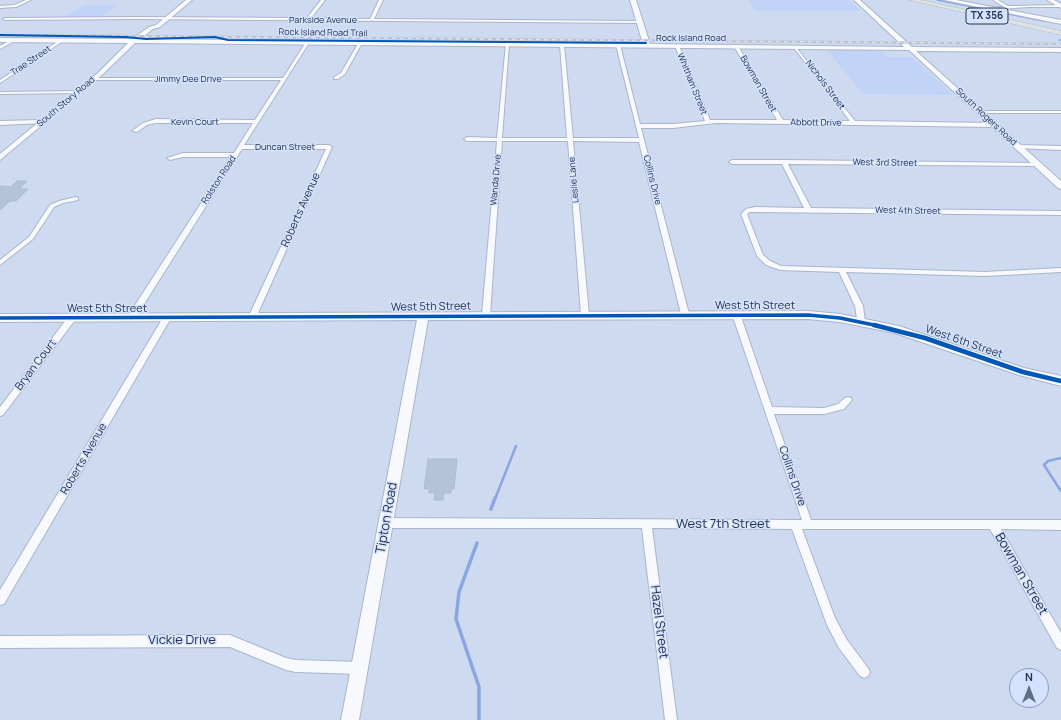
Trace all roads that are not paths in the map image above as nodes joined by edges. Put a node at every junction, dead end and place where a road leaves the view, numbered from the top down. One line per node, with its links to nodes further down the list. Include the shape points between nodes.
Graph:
1 (189, 0): 18 (main road)
2 (323, 0): 19 (street)
3 (381, 0): 20 (street)
4 (633, 0): 21 (main road)
5 (858, 0): 40 (main road, South Rogers Road)
6 (913, 0): 24 (main road, TX 356)
7 (925, 0): 24 (main road, TX 356)
8 (947, 0): 16 (main road)
9 (995, 0): 15 (street)
10 (1050, 0): 13 (main road)
11 (1056, 0): 13 (main road)
12 (27, 1): 14 (street, via 15,6)
13 (1061, 5): 15 (street)
14 (0, 7)
15 (1007, 7): 16 (street)
16 (989, 9): 22 (main road)
17 (5, 19): 18 (street, Parkside Avenue)
18 (167, 19): 19 (street, Parkside Avenue); 23 (main road)
19 (308, 20): 20 (street, Parkside Avenue)
20 (370, 20): 21 (street, Parkside Avenue)
21 (640, 22): 35 (main road)
22 (1061, 22)
23 (158, 26): 28 (main road); 29 (main road, via 151,28)
24 (1061, 32)
25 (0, 40): 26 (main road)
26 (14, 40): 27 (main road); 39 (street)
27 (61, 41): 29 (main road); 45 (street, Trae Street)
28 (142, 42): 29 (main road, South Story Road); 30 (main road, Rock Island Road)
29 (133, 43): 43 (main road, South Story Road)
30 (307, 43): 31 (main road, Rock Island Road); 44 (street, Rolston Road)
31 (360, 43): 32 (main road, Rock Island Road); 42 (street, via 343,74)
32 (507, 44): 33 (main road, Rock Island Road); 60 (street, Wanda Drive)
33 (562, 45): 34 (main road, Rock Island Road); 61 (street, Leslie Lane)
34 (618, 45): 35 (main road, Rock Island Road); 57 (street, Collins Drive)
35 (647, 46): 36 (main road, Rock Island Road)
36 (677, 46): 37 (main road, Rock Island Road); 52 (street, Whitham Street)
37 (736, 46): 38 (main road, Rock Island Road); 53 (street, Bowman Street)
38 (796, 47): 40 (main road, Rock Island Road); 55 (street, Nichols Street)
39 (0, 48)
40 (911, 48): 41 (main road, Rock Island Road); 48 (main road, South Rogers Road)
41 (1061, 50)
42 (336, 78)
43 (93, 79): 44 (street, Jimmy Dee Drive); 46 (main road, South Story Road)
44 (284, 79): 51 (street, Rolston Road)
45 (0, 82)
46 (78, 92): 47 (street); 50 (main road, South Story Road)
47 (0, 93)
48 (980, 112): 49 (street); 56 (main road, South Rogers Road)
49 (1061, 112)
50 (42, 122): 54 (street); 68 (main road, South Story Road)
51 (257, 122): 58 (street, Kevin Court, via 156,121 145,124); 63 (street, Rolston Road)
52 (708, 122): 53 (street, Abbott Drive); 57 (street, Abbott Drive, via 677,126)
53 (781, 122): 55 (street, Abbott Drive)
54 (0, 123)
55 (854, 123): 56 (street, Abbott Drive)
56 (994, 124): 65 (main road, South Rogers Road)
57 (638, 126): 62 (street, Collins Drive)
58 (135, 131)
59 (468, 139): 60 (street)
60 (500, 139): 61 (street); 82 (street, Wanda Drive)
61 (570, 140): 62 (street); 83 (street, Leslie Lane)
62 (642, 140): 80 (street, Collins Drive)
63 (240, 147): 64 (street, Duncan Street); 67 (street, Rolston Road)
64 (329, 147): 89 (street, Roberts Avenue)
65 (1019, 147): 66 (street); 72 (main road, South Rogers Road)
66 (1061, 148)
67 (236, 155): 69 (street, via 183,155); 87 (street, Rolston Road)
68 (0, 158)
69 (170, 158)
70 (732, 162): 71 (street, West 3rd Street)
71 (784, 162): 72 (street, West 3rd Street); 75 (street)
72 (1038, 165): 73 (main road, South Rogers Road)
73 (1061, 186)
74 (76, 199): 77 (street, via 52,206 31,238)
75 (808, 209): 76 (street, West 4th Street); 78 (street, West 4th Street, via 748,210 744,214 760,256 780,268)
76 (1061, 212)
77 (0, 263)
78 (842, 270): 79 (street, via 985,274); 90 (street, via 859,306)
79 (1061, 270)
80 (685, 314): 81 (main road, West 5th Street); 83 (main road, West 5th Street)
81 (736, 314): 90 (main road, West 5th Street, via 808,315); 93 (street, Collins Drive)
82 (486, 315): 83 (main road, West 5th Street); 84 (main road, West 5th Street)
83 (586, 315)
84 (423, 317): 89 (main road, West 5th Street); 95 (main road, Tipton Road)
85 (0, 318): 86 (main road, West 5th Street)
86 (72, 318): 87 (main road, West 5th Street); 94 (street, Bryan Court)
87 (131, 318): 88 (main road, West 5th Street)
88 (166, 318): 89 (main road, West 5th Street); 101 (street, Roberts Avenue)
89 (252, 318)
90 (861, 322): 91 (main road, West 6th Street, via 926,338 1023,372)
91 (1061, 381)
92 (848, 400): 93 (street, via 841,407 824,411)
93 (770, 410): 98 (street, Collins Drive)
94 (0, 412)
95 (386, 523): 96 (street, West 7th Street); 104 (main road, Tipton Road)
96 (646, 524): 97 (street, West 7th Street); 107 (street, Hazel Street)
97 (795, 524): 98 (street, West 7th Street); 105 (street, via 831,622 843,644)
98 (808, 524): 99 (street, West 7th Street)
99 (993, 525): 100 (street, West 7th Street); 103 (street, Bowman Street)
100 (1061, 525)
101 (0, 600)
102 (0, 642): 104 (street, Vickie Drive, via 224,640 242,644 286,664)
103 (1061, 644)
104 (360, 668): 106 (main road, Tipton Road)
105 (864, 672)
106 (350, 720)
107 (672, 720)

